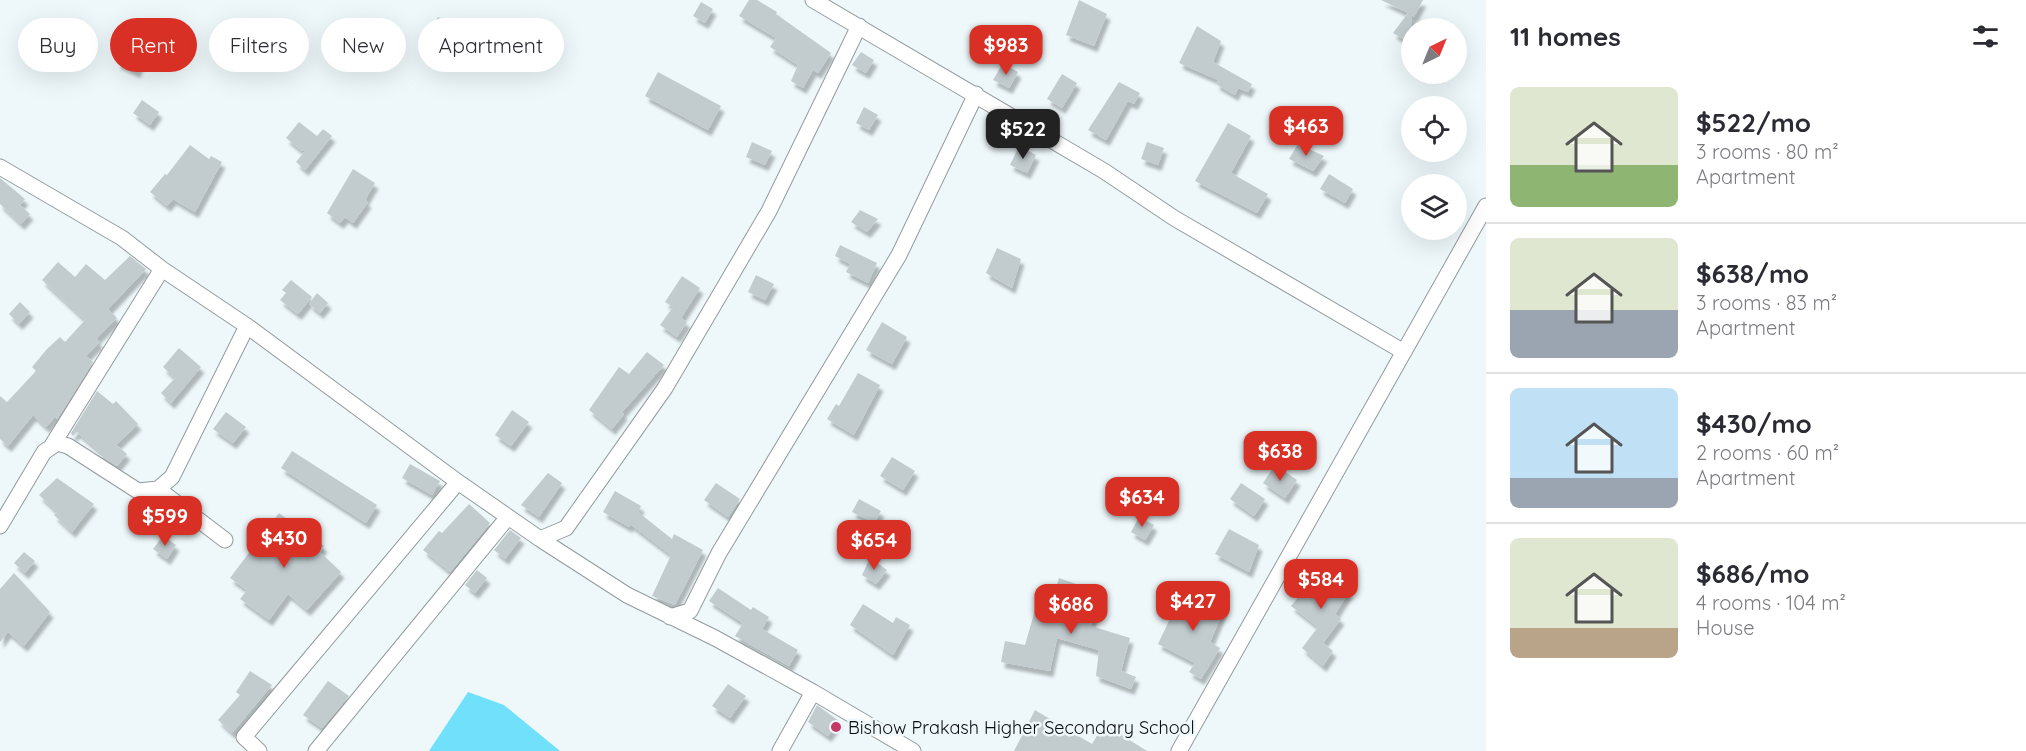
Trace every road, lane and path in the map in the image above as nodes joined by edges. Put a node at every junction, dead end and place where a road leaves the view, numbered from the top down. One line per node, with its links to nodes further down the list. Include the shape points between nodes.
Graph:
1 (813, 0): 2 (street)
2 (859, 26): 3 (street); 14 (street, via 769,211 665,388 566,528)
3 (976, 94): 8 (street, via 1174,218); 16 (street, via 899,255 719,553)
4 (0, 167): 6 (street, via 122,238)
5 (1486, 206): 8 (street)
6 (162, 269): 7 (street); 9 (street)
7 (247, 326): 10 (street); 11 (street, via 172,477)
8 (1404, 352): 24 (street)
9 (51, 447): 11 (street, via 57,443 68,446 138,491); 13 (street, via 44,452)
10 (458, 482): 12 (street); 20 (street, via 243,737)
11 (158, 489): 15 (street)
12 (508, 517): 14 (street); 21 (street)
13 (0, 526)
14 (540, 539): 17 (street, via 627,595)
15 (225, 540)
16 (700, 593): 17 (street, via 690,611); 18 (street, via 700,615)
17 (670, 617): 18 (street)
18 (716, 638): 19 (street)
19 (813, 692): 22 (street); 23 (street)
20 (259, 751)
21 (316, 751)
22 (780, 751)
23 (913, 751)
24 (1179, 751)

